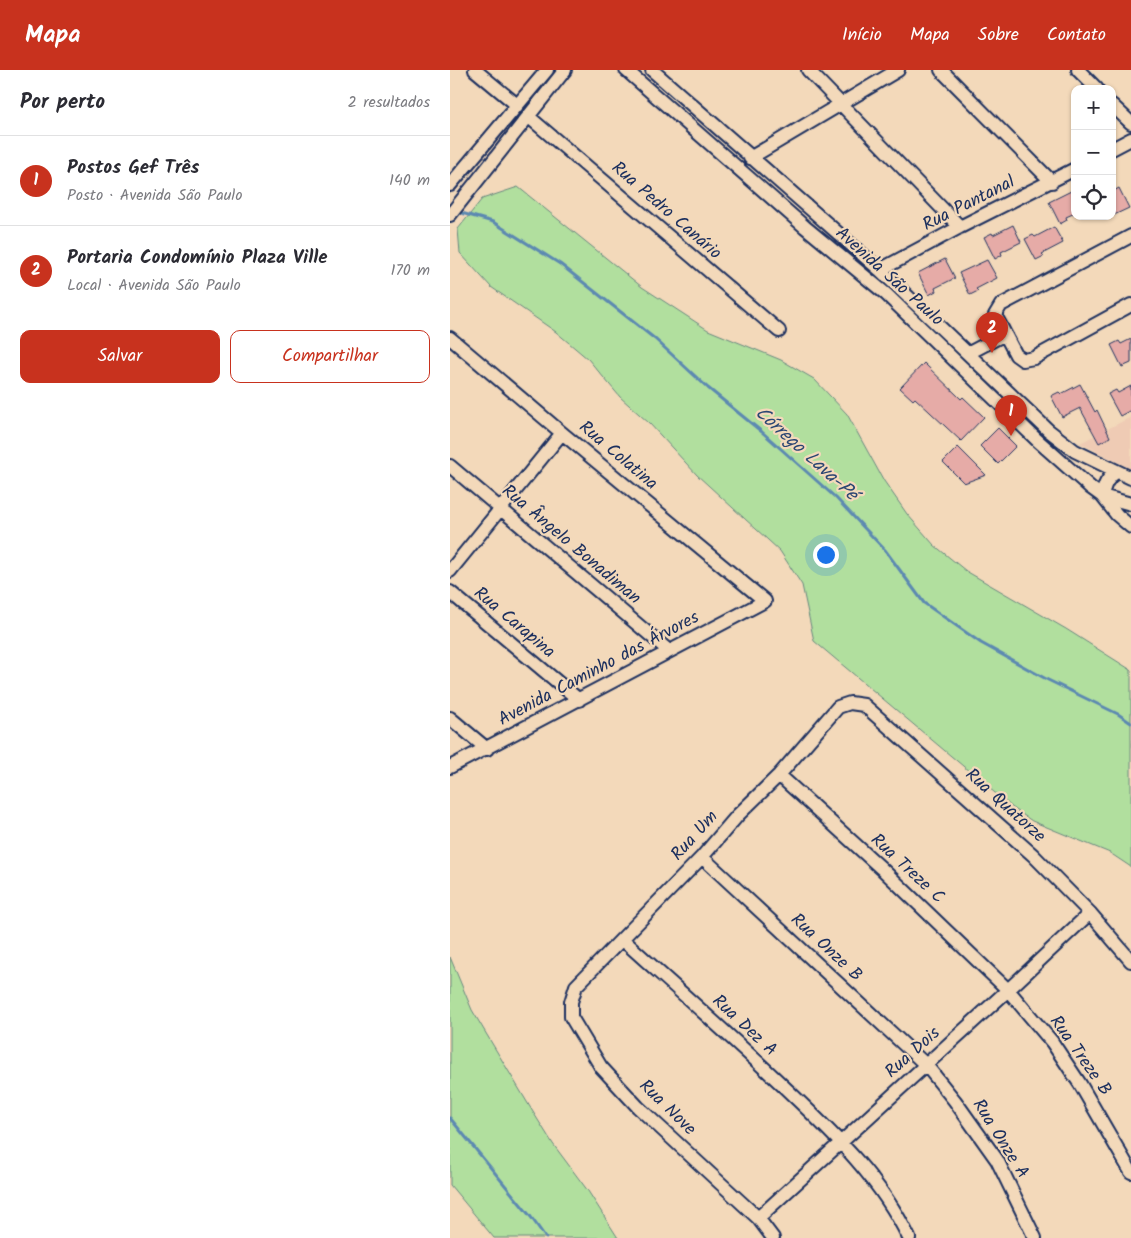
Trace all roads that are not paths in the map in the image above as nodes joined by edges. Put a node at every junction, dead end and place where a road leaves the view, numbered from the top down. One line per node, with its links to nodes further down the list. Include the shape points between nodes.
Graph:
1 (475, 70): 12 (street)
2 (546, 70): 12 (street)
3 (565, 70): 14 (street)
4 (626, 70): 35 (street, Avenida São Paulo, via 886,294 1037,440)
5 (652, 70): 18 (street, Avenida São Paulo)
6 (808, 70): 11 (street)
7 (898, 70): 11 (street)
8 (941, 70): 21 (street)
9 (1078, 70): 10 (street)
10 (1092, 85)
11 (842, 104): 18 (street); 23 (street)
12 (517, 105): 20 (street)
13 (1116, 108): 15 (street)
14 (529, 116): 22 (street); 27 (street, Rua Pedro Canário)
15 (1131, 123)
16 (1131, 139): 17 (street)
17 (1116, 147)
18 (750, 158): 25 (street, Avenida São Paulo)
19 (1071, 171): 21 (street, Rua Pantanal)
20 (452, 177)
21 (1052, 182): 23 (street, Rua Pantanal)
22 (450, 215)
23 (960, 227): 25 (street, Rua Pantanal)
24 (1131, 236): 28 (street, via 1001,304 995,315)
25 (880, 270): 30 (street, Avenida São Paulo)
26 (1131, 305): 28 (street, via 1034,358 1023,360 1016,355)
27 (779, 331)
28 (1005, 334): 30 (street)
29 (450, 338): 31 (street, Rua Colatina)
30 (969, 353): 33 (street, Avenida São Paulo, via 1048,430 1075,451)
31 (562, 433): 37 (street); 41 (street, Rua Colatina)
32 (450, 466): 37 (street, Rua Ângelo Bonadiman)
33 (1117, 472): 34 (street, Avenida São Paulo); 35 (street, via 1106,483)
34 (1131, 478)
35 (1102, 496): 36 (street, Avenida São Paulo); 38 (street)
36 (1131, 504)
37 (501, 508): 39 (street); 42 (street, Rua Ângelo Bonadiman)
38 (1131, 527)
39 (450, 571)
40 (450, 592): 43 (street, Rua Carapina)
41 (765, 601): 42 (street, Avenida Caminho das Árvores)
42 (669, 651): 43 (street, Avenida Caminho das Árvores)
43 (579, 700): 46 (street, Avenida Caminho das Árvores)
44 (838, 708): 48 (street, Rua Um); 50 (street, Rua Quatorze, via 850,703 864,705 1026,848)
45 (450, 718): 46 (street)
46 (487, 749): 47 (street, Avenida Caminho das Árvores)
47 (450, 767)
48 (779, 775): 49 (street, Rua Um); 54 (street, Rua Treze C)
49 (702, 856): 51 (street, Rua Um); 55 (street, Rua Onze B)
50 (1090, 913): 52 (street, Rua Quatorze); 54 (street, Rua Dois)
51 (622, 939): 53 (street, Rua Um); 56 (street, Rua Dez A)
52 (1131, 961)
53 (576, 986): 58 (street, Rua Nove, via 571,1017 601,1067 638,1107)
54 (1008, 990): 55 (street, Rua Dois); 57 (street, Rua Treze B, via 1071,1070)
55 (926, 1065): 56 (street, Rua Dois); 61 (street, Rua Onze A, via 998,1160)
56 (841, 1141): 58 (street, Rua Dois); 60 (street, Rua Dez A, via 879,1186)
57 (1131, 1172)
58 (758, 1218): 59 (street, Rua Nove)
59 (773, 1238)
60 (909, 1238)
61 (1035, 1238)

